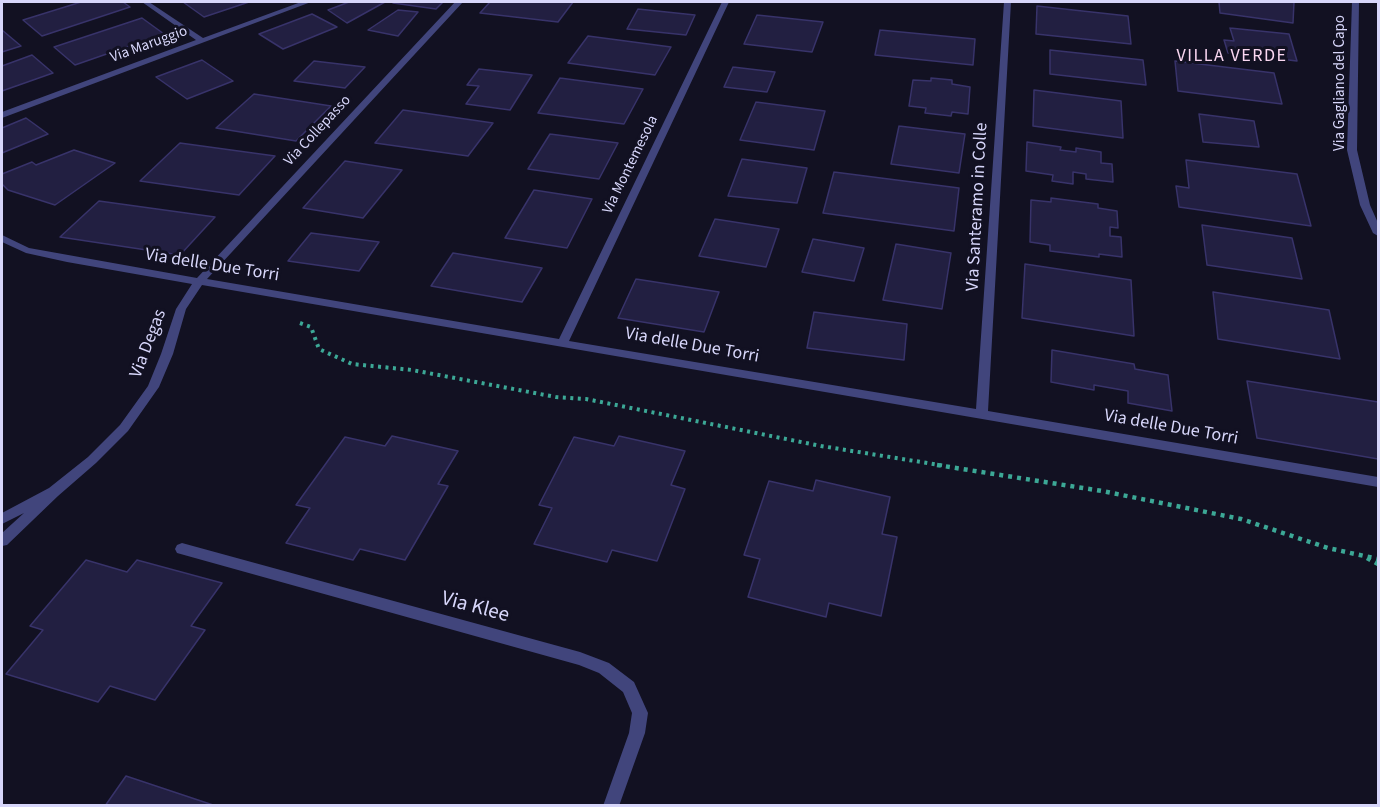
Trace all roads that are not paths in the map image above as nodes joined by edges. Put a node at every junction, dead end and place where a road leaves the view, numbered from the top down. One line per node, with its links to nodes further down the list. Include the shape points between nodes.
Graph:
1 (145, 2): 7 (street)
2 (307, 2): 7 (street, Via Maruggio)
3 (459, 2): 11 (street, Via Collepasso)
4 (726, 2): 12 (street, Via Montemesola)
5 (1008, 2): 13 (street, Via Santeramo in Colle)
6 (1354, 2): 9 (street, Via Gagliano del Capo, via 1352,150 1365,205)
7 (201, 40): 8 (street, Via Maruggio)
8 (2, 115)
9 (1378, 233)
10 (2, 238): 11 (street, Via delle Due Torri, via 45,255)
11 (199, 282): 12 (street, Via delle Due Torri); 15 (street, Via Degas, via 185,301 162,367 139,409 103,450)
12 (563, 342): 13 (street, Via delle Due Torri)
13 (982, 415): 14 (street, Via delle Due Torri)
14 (1378, 482)
15 (52, 492): 16 (street); 17 (street)
16 (2, 519)
17 (2, 541)
18 (182, 549): 19 (street, Via Klee, via 604,668 629,687 640,713 637,733)
19 (611, 806)

